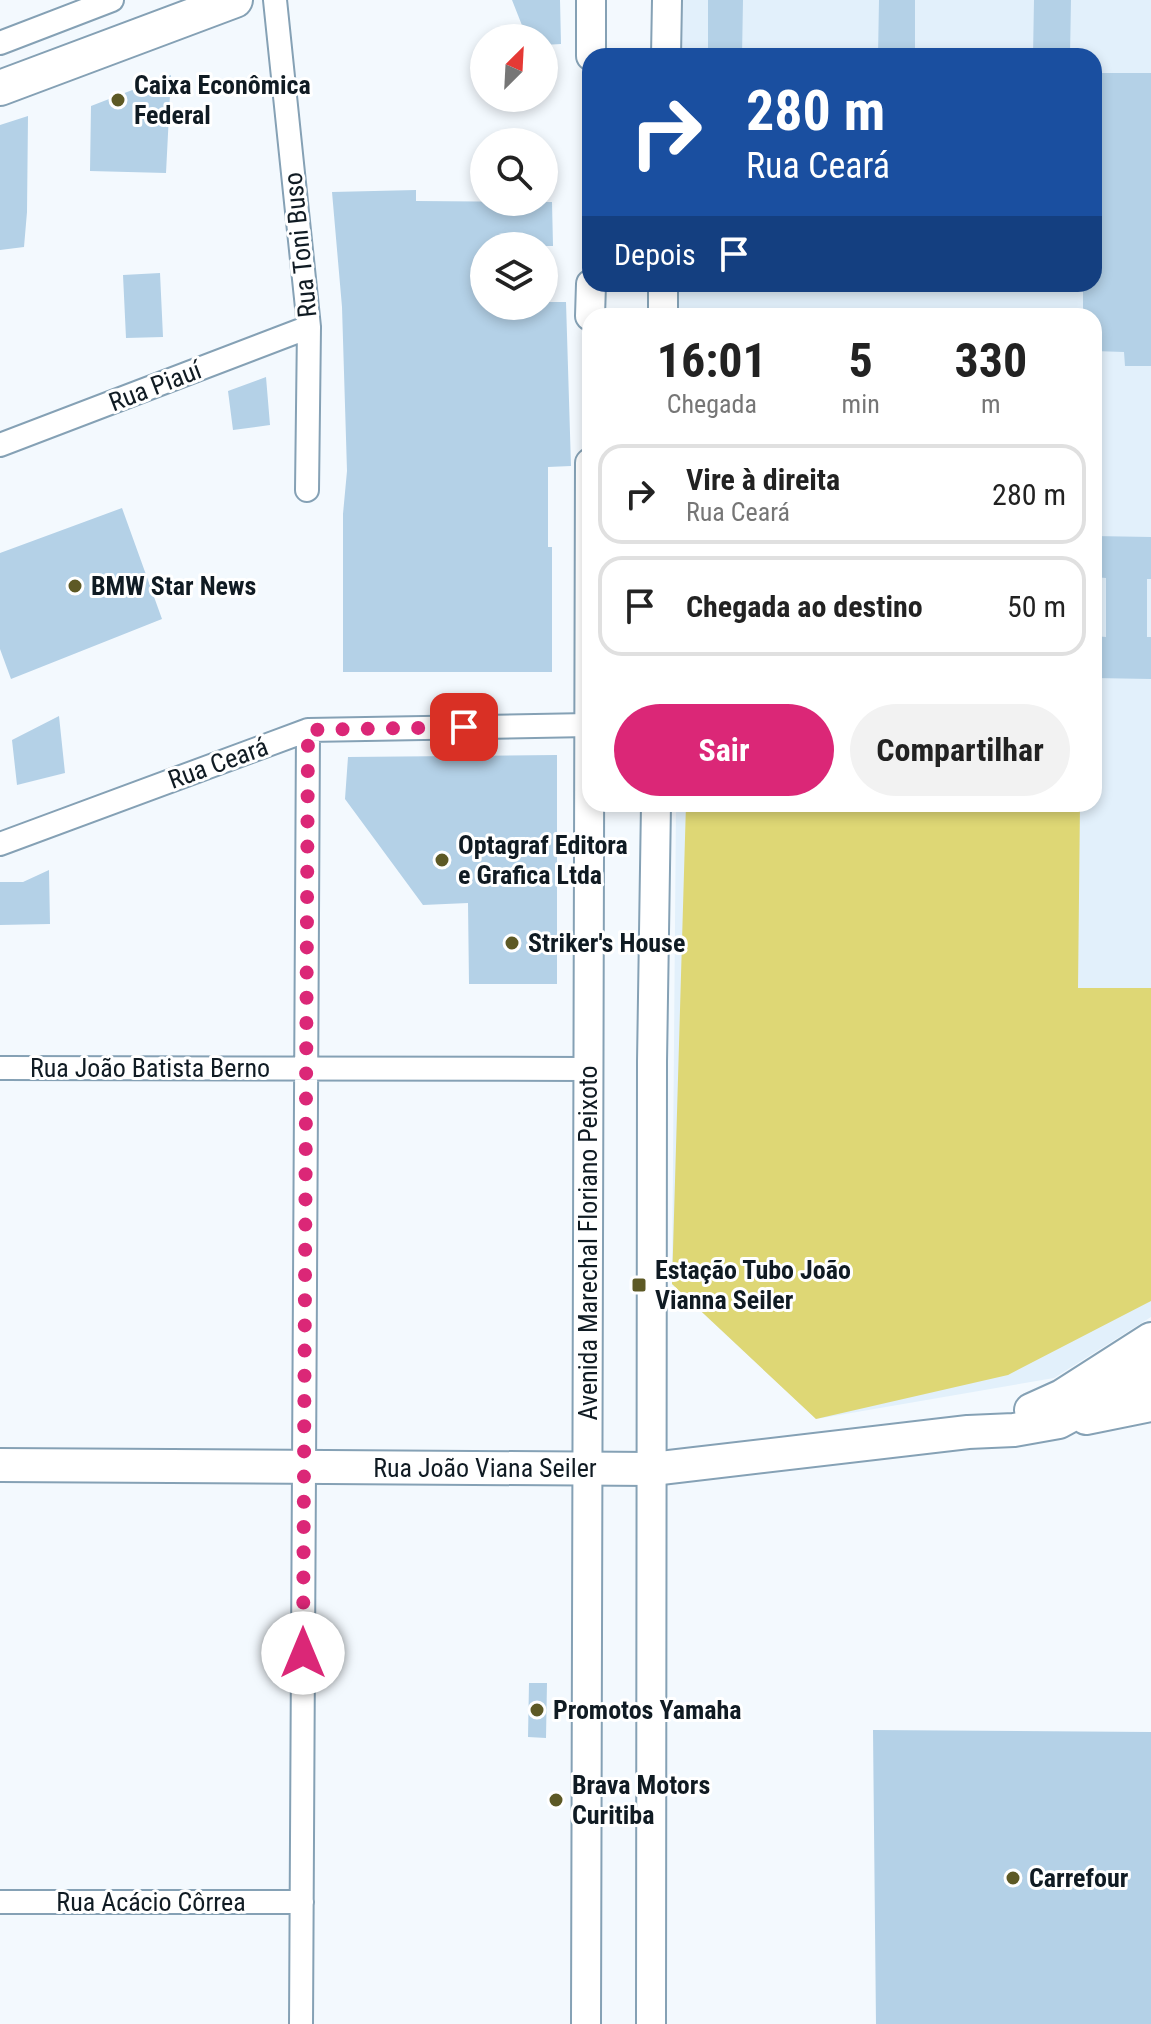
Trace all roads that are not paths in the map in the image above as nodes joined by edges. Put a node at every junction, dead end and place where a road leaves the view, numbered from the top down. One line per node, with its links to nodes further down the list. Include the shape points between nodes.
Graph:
1 (112, 0): 6 (street)
2 (235, 0): 9 (main road)
3 (275, 0): 10 (street, Rua Toni Buso)
4 (591, 0): 7 (street)
5 (667, 0): 8 (street)
6 (0, 43)
7 (591, 48)
8 (666, 48)
9 (0, 88)
10 (309, 327): 11 (street, Rua Piauí); 12 (street, Rua Toni Buso)
11 (0, 445)
12 (307, 490)
13 (582, 725): 14 (street, Rua Ceará)
14 (308, 730): 17 (street, Rua Ceará); 19 (street)
15 (589, 812): 20 (street, Avenida Marechal Floriano Peixoto)
16 (656, 812): 29 (street)
17 (0, 844)
18 (0, 1068): 19 (street, Rua João Batista Berno)
19 (306, 1068): 20 (street, Rua João Batista Berno); 27 (street)
20 (588, 1069): 28 (street, Avenida Marechal Floriano Peixoto)
21 (1151, 1339): 25 (main road, Rua João Viana Seiler, via 1062,1396)
22 (1151, 1372): 24 (main road, Rua João Viana Seiler)
23 (1151, 1405): 24 (main road)
24 (1059, 1422): 25 (main road, Rua João Viana Seiler)
25 (968, 1432): 29 (main road, Rua João Viana Seiler)
26 (0, 1465): 27 (main road, Rua João Viana Seiler)
27 (304, 1467): 28 (main road, Rua João Viana Seiler); 31 (street)
28 (588, 1469): 29 (main road, Rua João Viana Seiler); 33 (street, Avenida Marechal Floriano Peixoto)
29 (652, 1469): 34 (street)
30 (0, 1902): 31 (street, Rua Acácio Côrrea)
31 (302, 1902): 32 (street)
32 (301, 2024)
33 (586, 2024)
34 (651, 2024)

